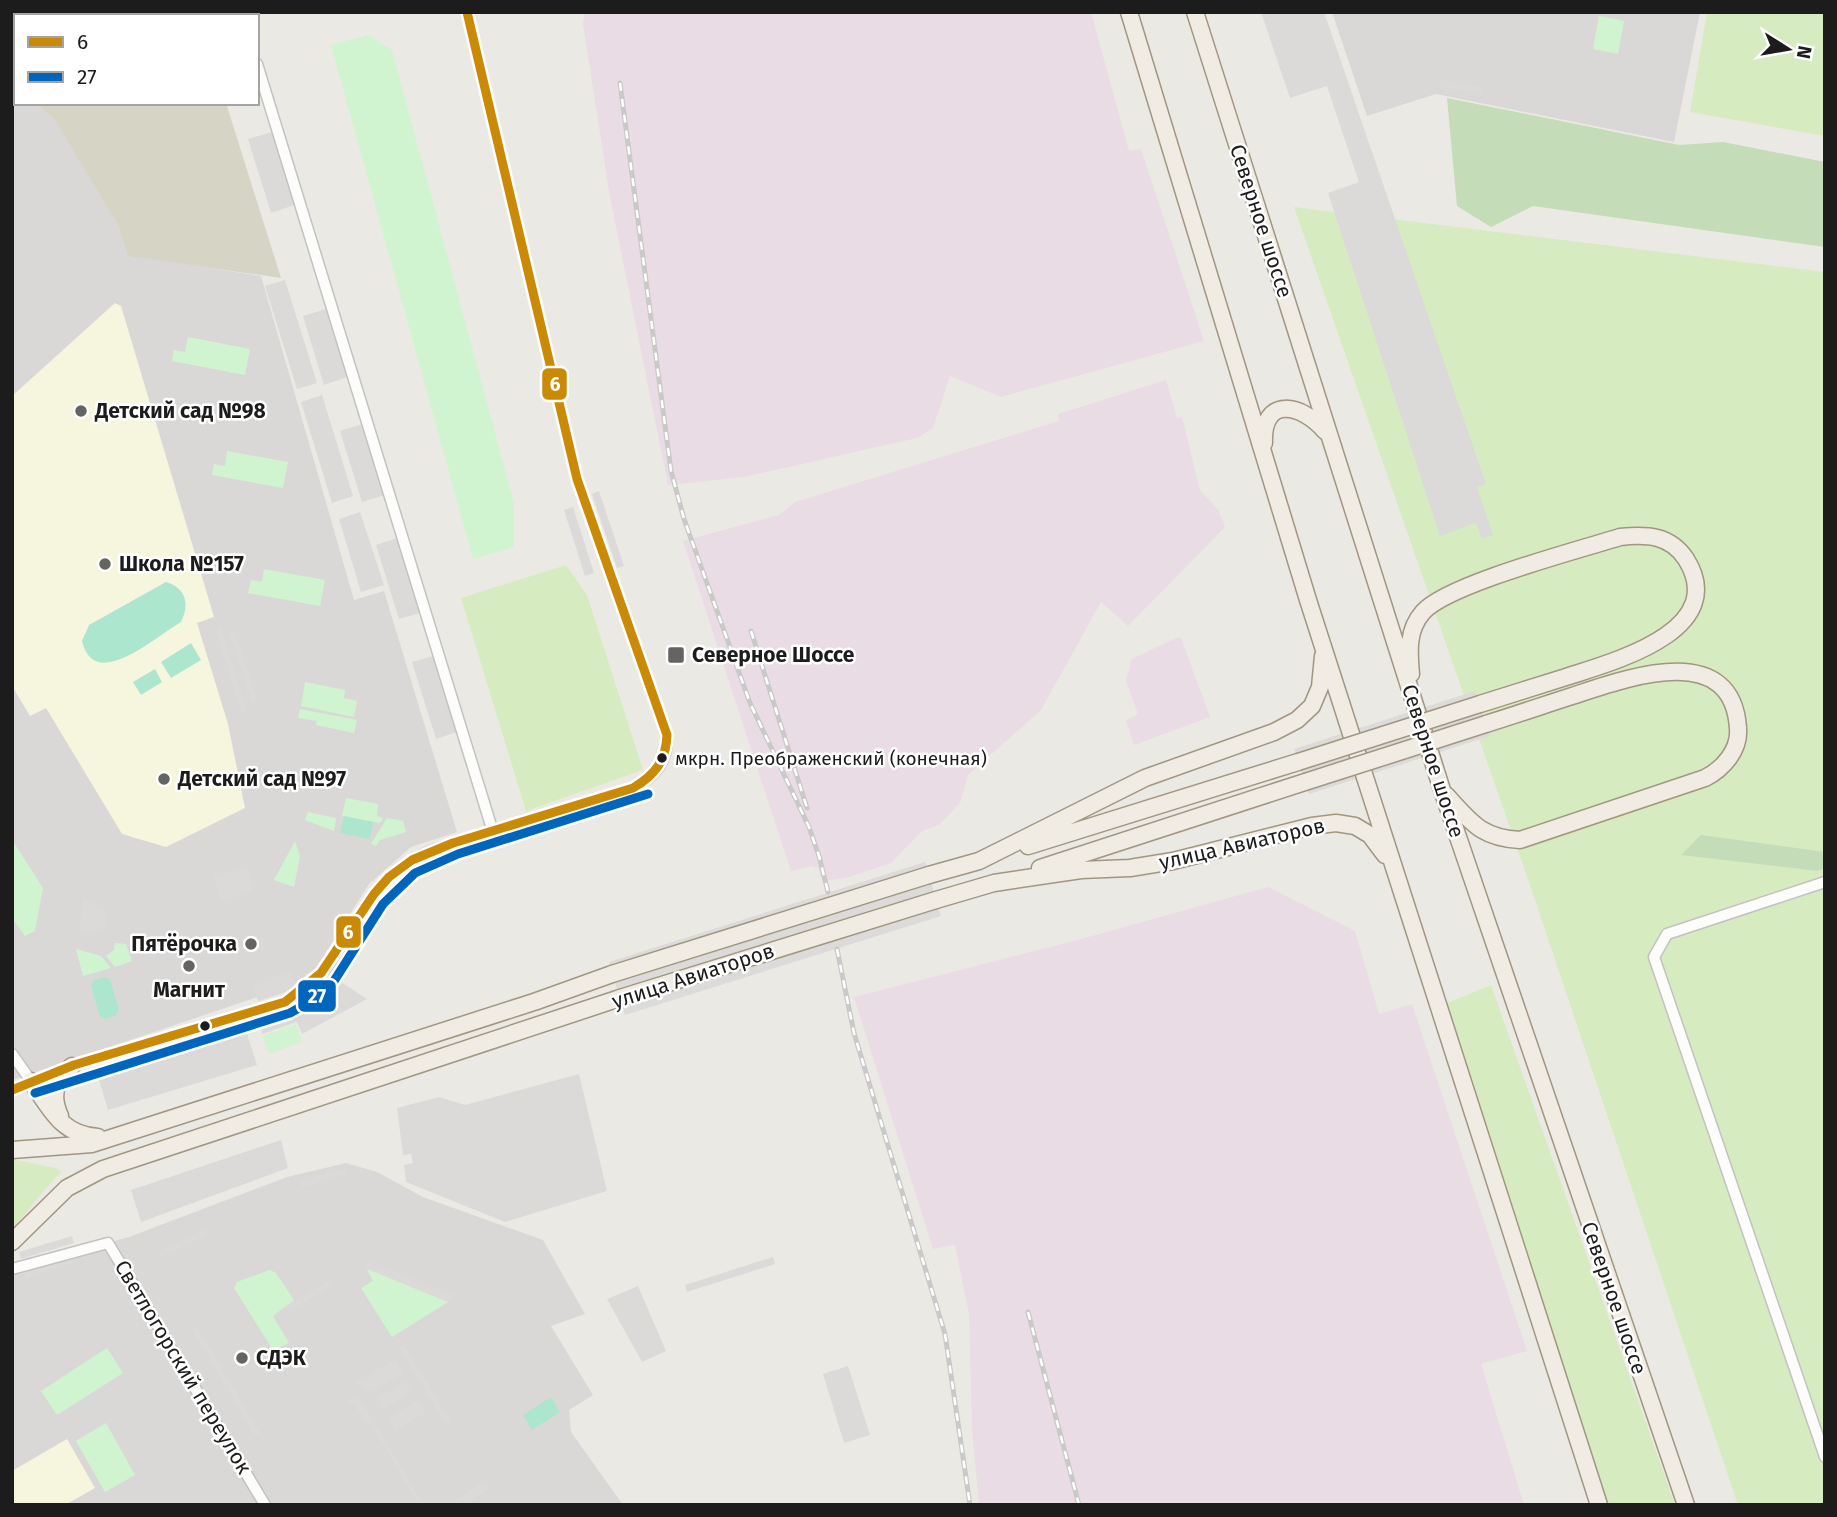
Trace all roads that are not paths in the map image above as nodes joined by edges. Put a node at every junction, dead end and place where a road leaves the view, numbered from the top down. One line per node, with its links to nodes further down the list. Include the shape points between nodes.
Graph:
1 (467, 12): 10 (street, via 577,479 667,735 663,762 644,782)
2 (1129, 12): 6 (main road)
3 (1195, 12): 5 (main road, Северное шоссе)
4 (259, 71): 10 (street)
5 (1326, 432): 6 (main road, via 1301,410 1277,411 1264,429); 8 (main road, Северное шоссе)
6 (1265, 454): 7 (main road)
7 (1324, 650): 11 (main road, улица Авиаторов, via 1320,687 1312,706 1297,720 1145,778); 12 (main road)
8 (1412, 698): 9 (main road, Северное шоссе); 11 (main road, bridge, via 1409,643 1414,626 1424,611 1462,588 1620,537 1646,534 1679,550 1692,569 1695,591 1689,613 1641,653)
9 (1442, 790): 13 (main road, bridge, via 1478,829 1497,839 1520,839 1719,771 1732,754 1739,733 1737,711 1726,689 1706,676 1681,671 1636,675); 27 (main road, Северное шоссе)
10 (493, 832): 16 (street, via 425,853 390,877 326,973 303,992 273,1006)
11 (979, 861): 20 (main road, улица Авиаторов, bridge, via 612,974)
12 (1392, 866): 13 (main road, улица Авиаторов, via 1370,835 1336,823 1173,861); 26 (main road)
13 (994, 883): 22 (main road, улица Авиаторов, bridge, via 620,998 103,1169 67,1188)
14 (1825, 883): 24 (street, via 1667,934 1654,957)
15 (12, 1054): 17 (street)
16 (72, 1066): 17 (street); 19 (main road, via 60,1078 54,1094)
17 (31, 1081): 18 (street); 19 (main road)
18 (12, 1090)
19 (63, 1125): 20 (main road, via 83,1136)
20 (111, 1138): 21 (main road, улица Авиаторов, via 69,1147)
21 (12, 1150)
22 (12, 1242)
23 (12, 1269): 25 (street, Светлогорский переулок, via 108,1243)
24 (1825, 1457)
25 (265, 1505)
26 (1599, 1505)
27 (1686, 1505)

